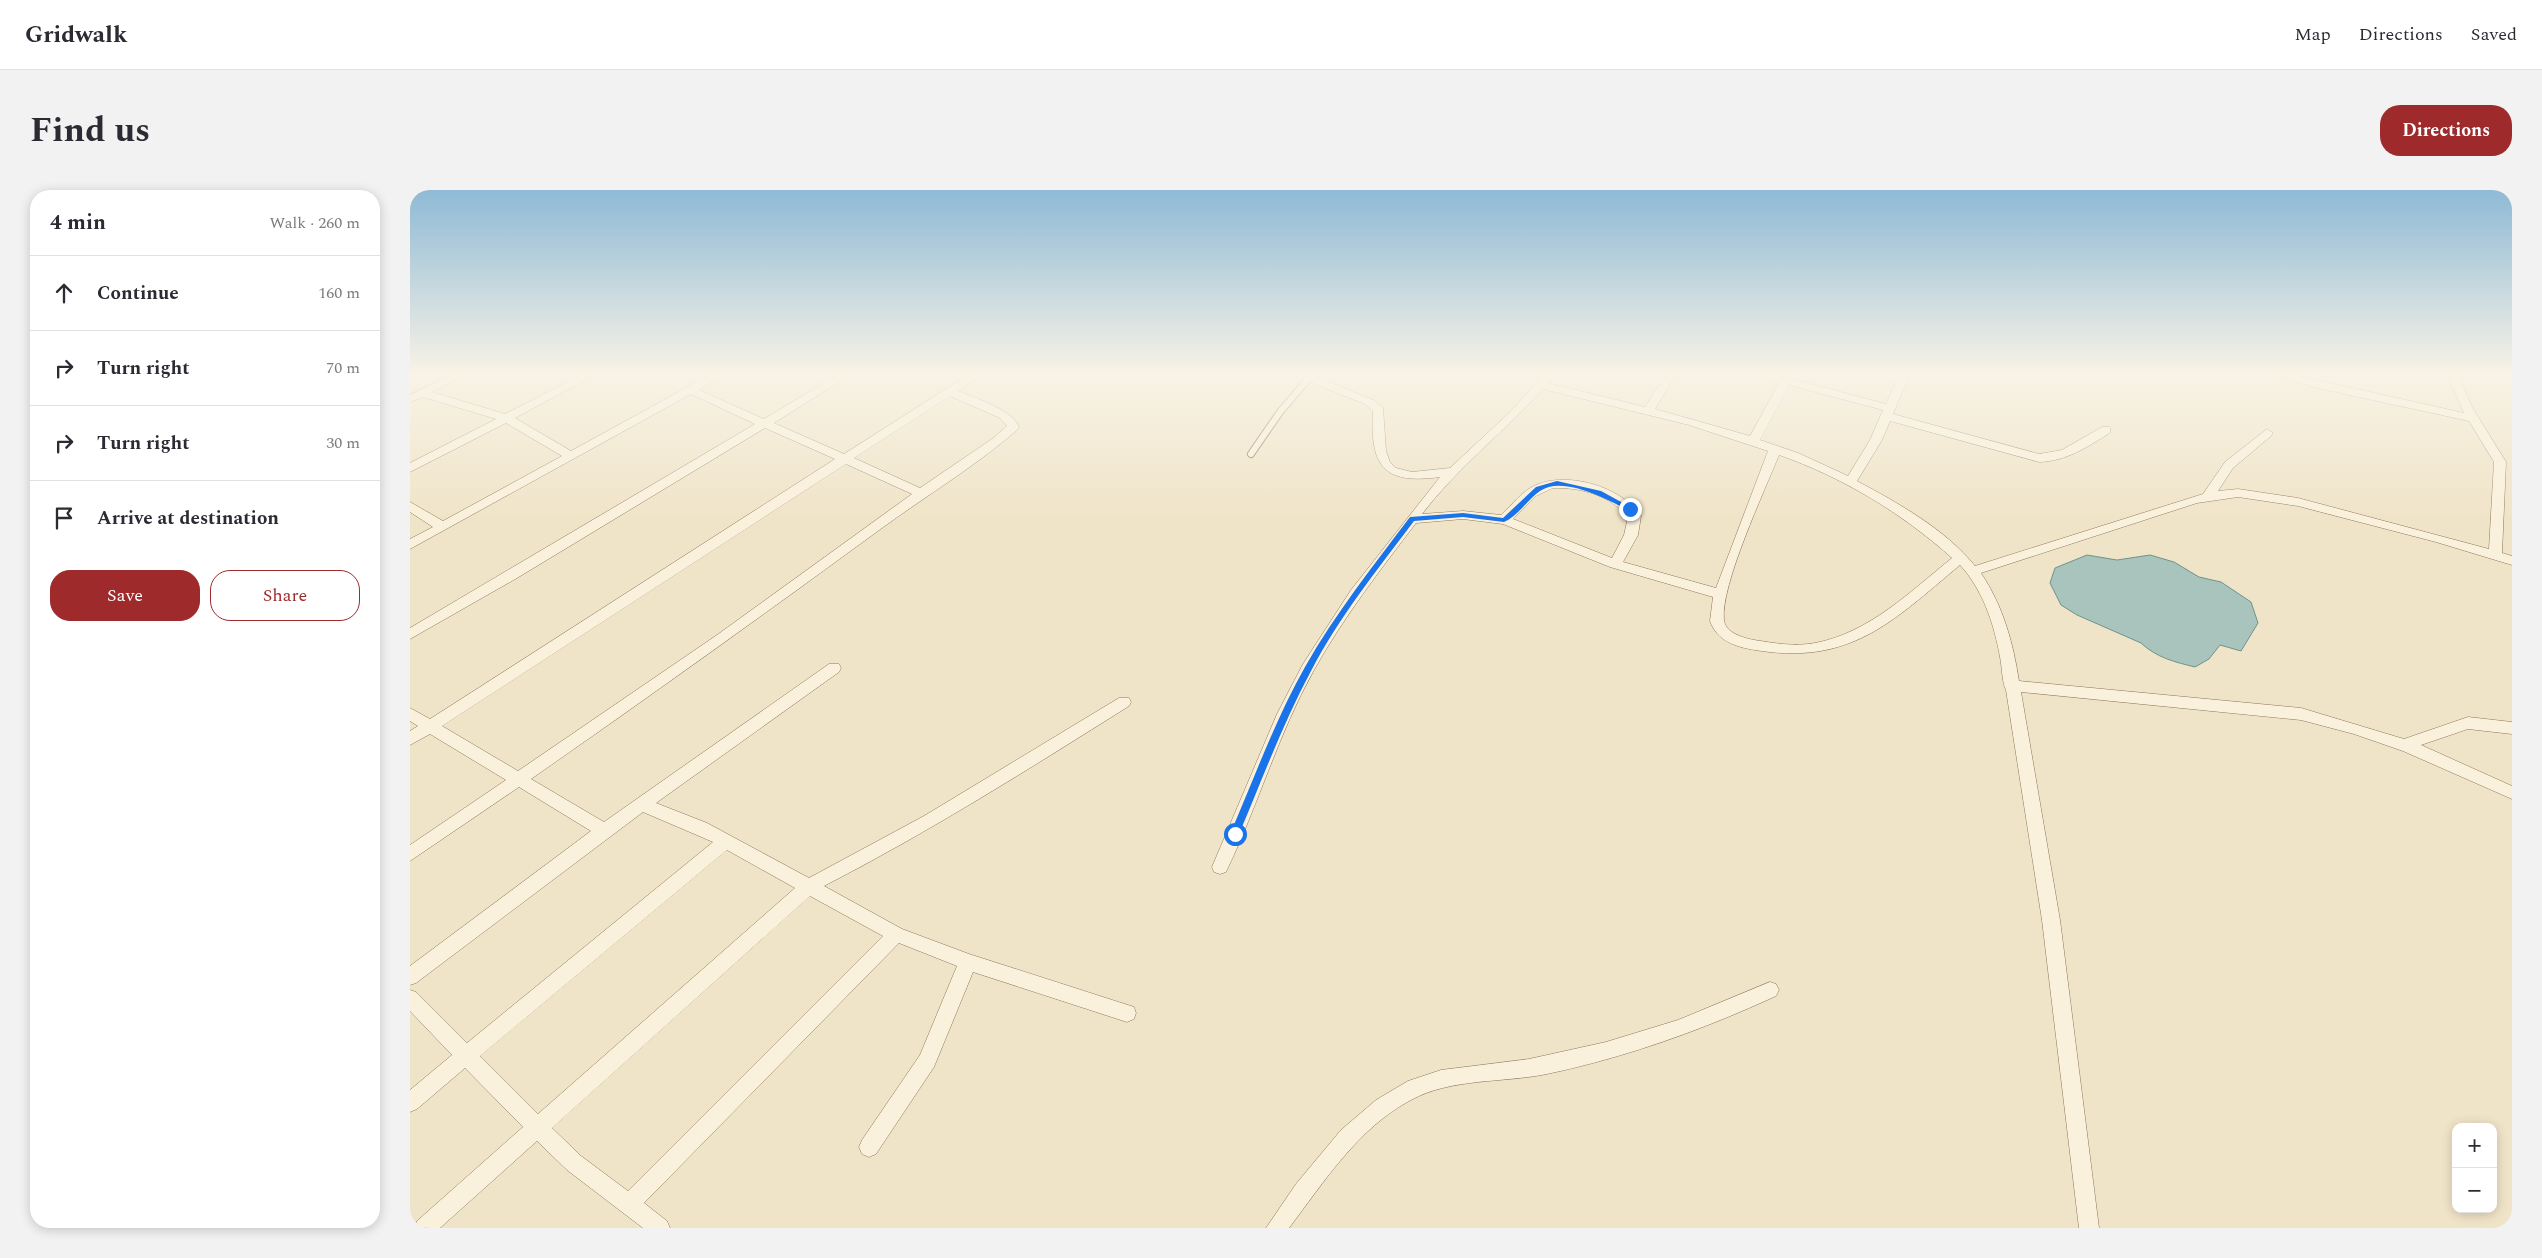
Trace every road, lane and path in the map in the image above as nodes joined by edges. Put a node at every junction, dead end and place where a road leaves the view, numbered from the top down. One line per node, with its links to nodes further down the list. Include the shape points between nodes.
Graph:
1 (499, 421): 25 (street)
2 (512, 421): 22 (street)
3 (633, 421): 22 (street)
4 (758, 421): 16 (street)
5 (767, 421): 16 (street)
6 (902, 421): 23 (street)
7 (1012, 421): 28 (street, via 1013,427 996,442)
8 (1273, 421): 21 (lane)
9 (1378, 421): 26 (street, via 1379,449 1384,464 1392,472 1412,476)
10 (1506, 421): 26 (street)
11 (1685, 421): 19 (street)
12 (1763, 421): 19 (street)
13 (1884, 421): 27 (street)
14 (1919, 421): 17 (street, via 2039,458 2067,453)
15 (2476, 421): 24 (street)
16 (763, 424): 23 (street); 41 (street)
17 (2106, 430)
18 (2267, 433): 29 (street, via 2229,465)
19 (1753, 441): 20 (street)
20 (1775, 449): 27 (street); 40 (street)
21 (1251, 454)
22 (571, 456): 33 (street)
23 (843, 459): 28 (street); 46 (street)
24 (2506, 463): 35 (street)
25 (410, 468)
26 (1452, 471): 31 (street)
27 (1851, 481): 36 (street, via 1902,512)
28 (921, 493): 50 (street, via 722,639)
29 (2207, 496): 35 (street, via 2238,493 2298,502); 39 (street)
30 (410, 506): 33 (street)
31 (1412, 518): 32 (street, via 1463,515); 56 (street, via 1356,593 1308,668)
32 (1504, 520): 38 (street); 38 (street, via 1539,488 1547,485 1568,484 1599,492 1630,509 1635,516 1631,535)
33 (442, 527): 34 (street)
34 (410, 545)
35 (2495, 555): 37 (street)
36 (1960, 558): 39 (street); 40 (street, via 1875,626 1858,636 1820,648 1768,648 1735,640 1717,621)
37 (2512, 561)
38 (1615, 564): 40 (street)
39 (1973, 571): 43 (street, via 1999,625)
40 (1720, 594)
41 (410, 634)
42 (834, 668): 52 (street)
43 (2011, 686): 49 (street, via 2301,714); 72 (street, via 2036,817 2063,994)
44 (1124, 702): 57 (street, via 981,791)
45 (410, 714): 46 (street)
46 (430, 726): 48 (street); 50 (street)
47 (2512, 728): 49 (street, via 2468,723)
48 (410, 739)
49 (2406, 744): 51 (street)
50 (519, 778): 53 (street); 55 (street)
51 (2512, 793)
52 (643, 805): 53 (street); 54 (street, via 675,816)
53 (604, 831): 60 (street)
54 (726, 841): 57 (street); 64 (street)
55 (410, 854)
56 (1220, 867)
57 (809, 886): 58 (street); 66 (street)
58 (896, 934): 59 (street); 68 (street)
59 (968, 962): 63 (street); 67 (street, via 927,1062)
60 (410, 977)
61 (1770, 990): 71 (street, via 1714,1016 1584,1056 1512,1071 1452,1076 1425,1082 1375,1112 1339,1148)
62 (410, 998): 64 (street)
63 (1127, 1013)
64 (465, 1055): 65 (street); 66 (street)
65 (410, 1102)
66 (538, 1128): 68 (street, via 574,1163); 69 (street)
67 (869, 1147)
68 (629, 1204): 70 (street)
69 (424, 1228)
70 (660, 1228)
71 (1276, 1228)
72 (2089, 1228)

